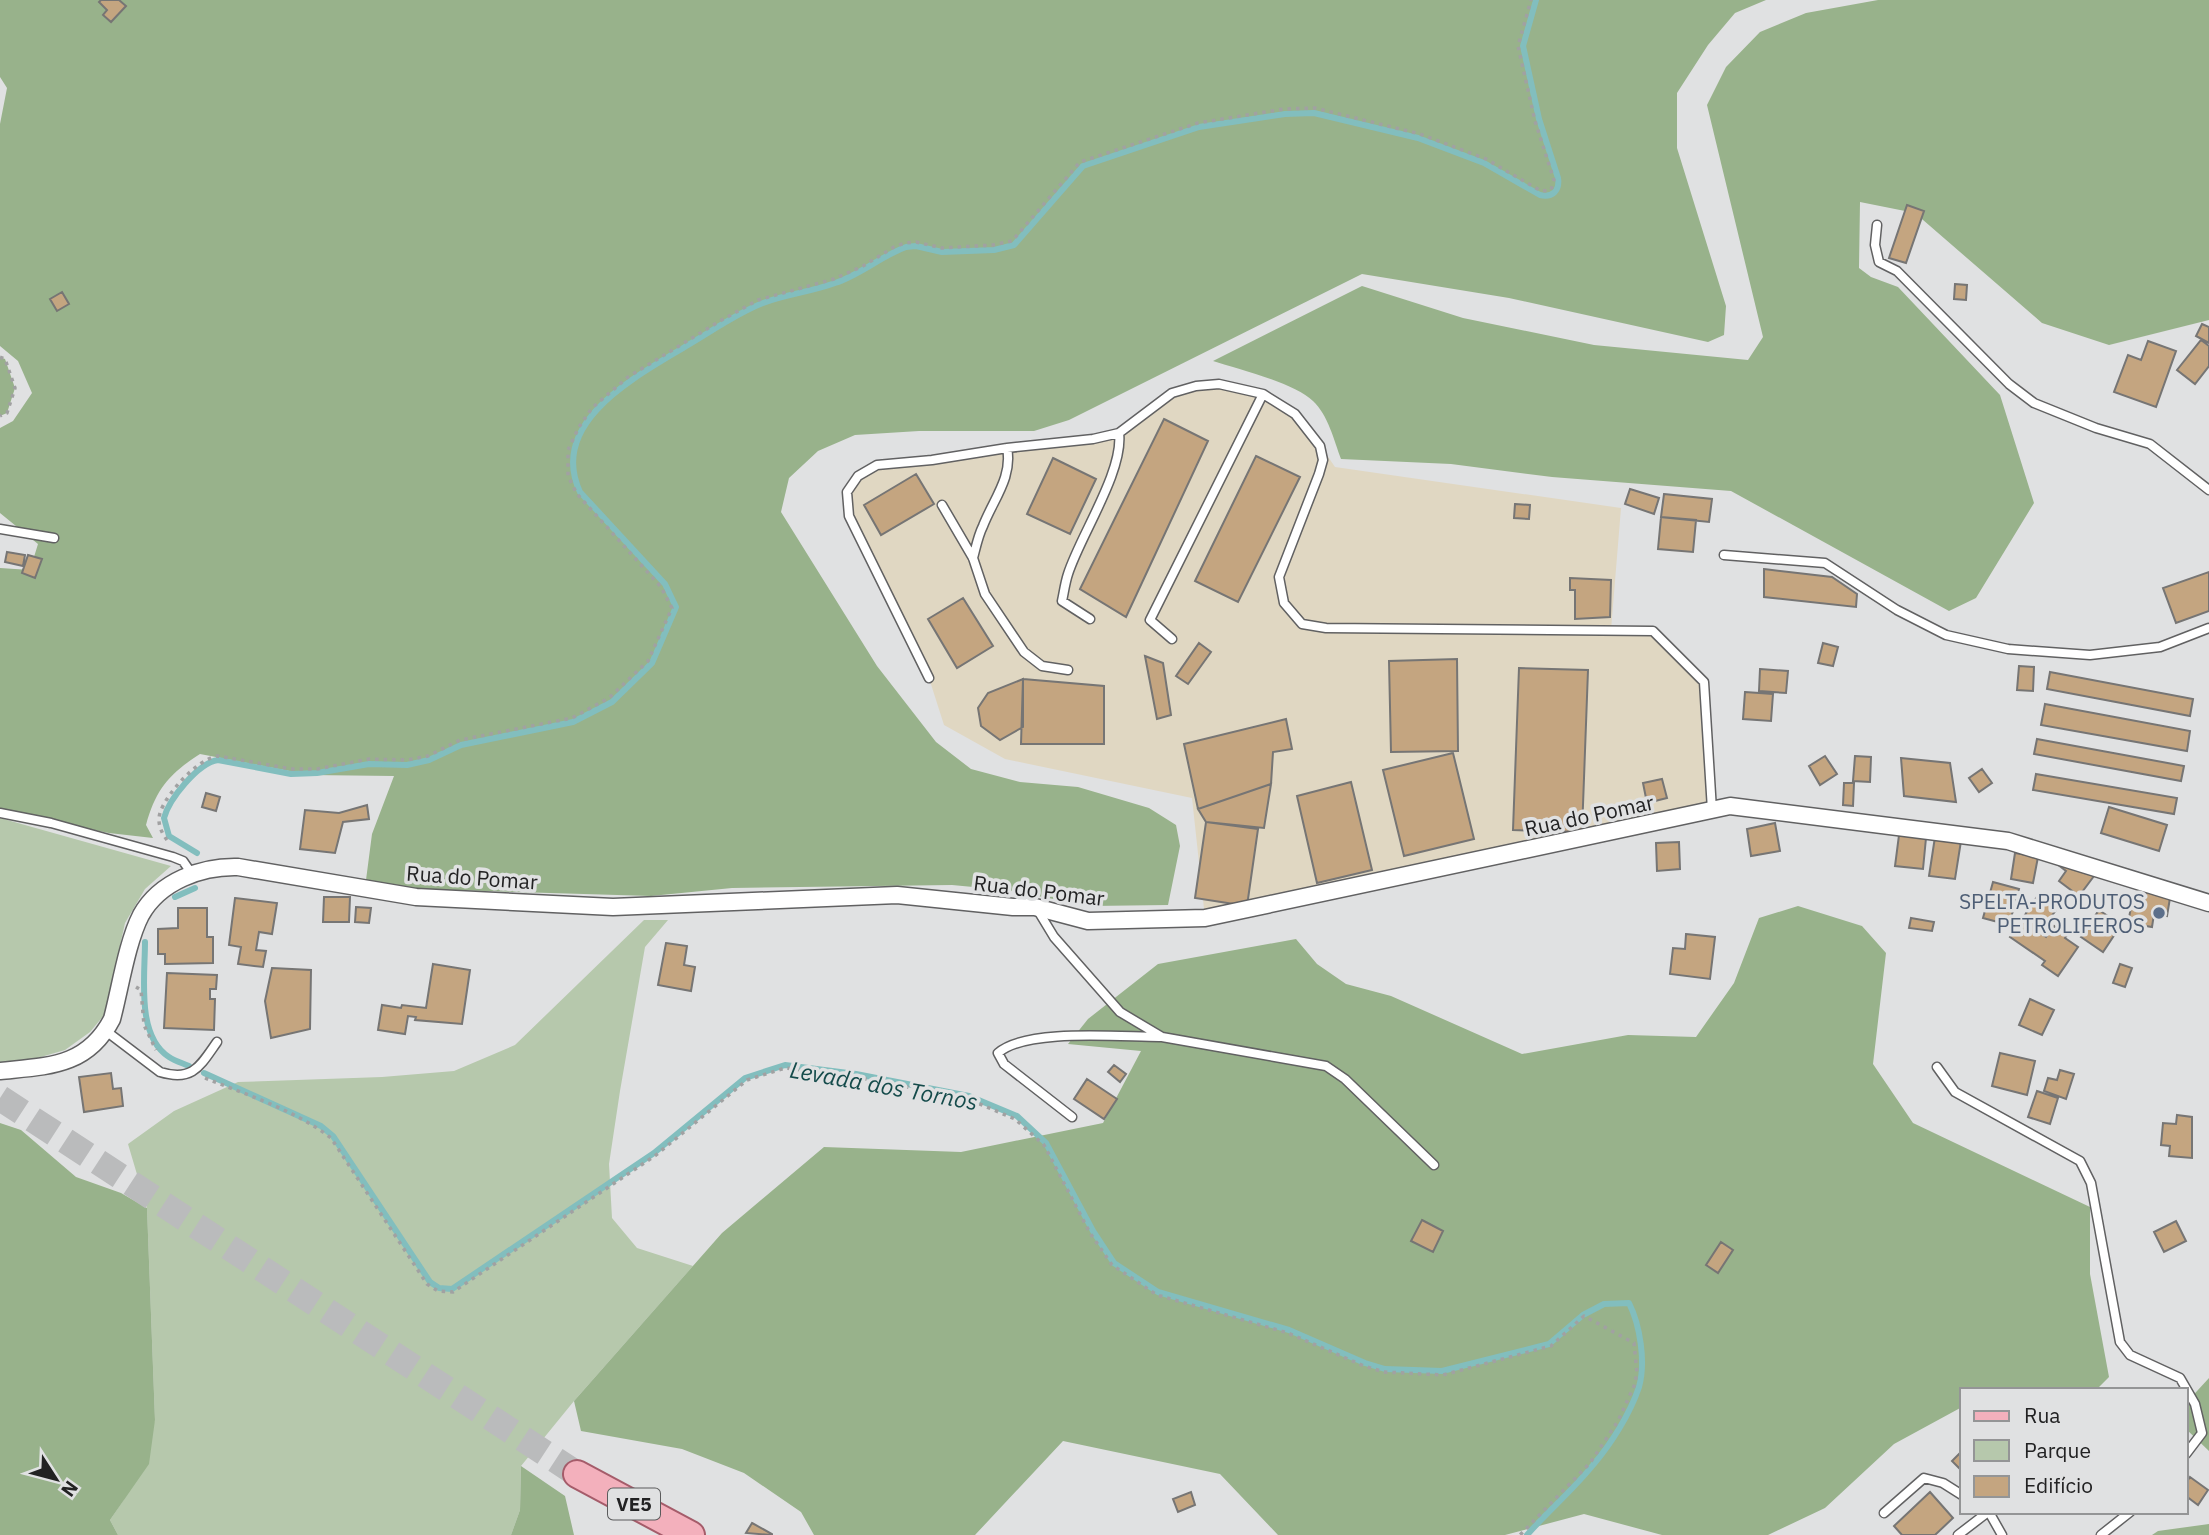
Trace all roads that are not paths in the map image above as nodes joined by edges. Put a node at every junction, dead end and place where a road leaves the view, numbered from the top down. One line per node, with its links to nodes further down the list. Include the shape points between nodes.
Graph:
1 (1877, 225): 5 (lane, via 1879,262 1897,271 2009,384 2034,403 2096,429 2150,444)
2 (1262, 394): 3 (lane, via 1219,384 1196,386 1172,393); 13 (lane, via 1150,620); 16 (lane, via 1296,414 1320,446 1319,474 1279,577 1284,603 1302,624 1326,628 1653,631 1704,682)
3 (1119, 433): 4 (lane); 11 (lane, via 1121,445 1113,471 1068,575 1062,601)
4 (1007, 448): 10 (lane, via 1006,477); 15 (lane, via 877,465 858,476 848,492 849,516)
5 (2209, 490)
6 (942, 505): 10 (lane)
7 (0, 529): 8 (lane)
8 (54, 538)
9 (1724, 555): 12 (lane, via 1825,563 1897,610 1946,635 2008,649 2090,655 2160,647)
10 (973, 558): 14 (lane, via 985,594 1024,652 1042,666)
11 (1090, 619)
12 (2209, 628)
13 (1172, 639)
14 (1068, 670)
15 (929, 678)
16 (1713, 810): 19 (street, Rua do Pomar, via 1730,806 2008,841); 20 (street, Rua do Pomar, via 1205,918 1088,921)
17 (0, 813): 18 (lane, via 51,823)
18 (187, 867): 20 (street, Rua do Pomar, via 238,867 416,897 613,906 897,895); 21 (street, Rua do Pomar, via 142,914)
19 (2209, 903)
20 (1035, 907): 22 (lane, via 1054,937 1120,1012)
21 (106, 1031): 23 (lane, via 160,1072 171,1075 193,1073); 25 (street, Rua do Pomar, via 64,1063)
22 (1162, 1037): 26 (lane, via 1051,1037 1008,1045 998,1054 1004,1064); 27 (lane, via 1326,1066)
23 (217, 1042)
24 (1937, 1067): 28 (lane, via 1955,1092 2080,1161 2091,1183 2120,1342 2130,1355 2180,1378)
25 (0, 1071)
26 (1072, 1117)
27 (1434, 1165)
28 (2186, 1388)
29 (2188, 1392): 30 (lane, via 2202,1433)
30 (2188, 1451)
31 (577, 1474): 37 (main road, VE5)
32 (1960, 1494): 33 (lane, via 1924,1478)
33 (1884, 1513)
34 (1985, 1514): 38 (lane)
35 (1989, 1514): 39 (lane)
36 (2127, 1514): 40 (lane)
37 (691, 1535)
38 (1958, 1535)
39 (2002, 1535)
40 (2101, 1535)

